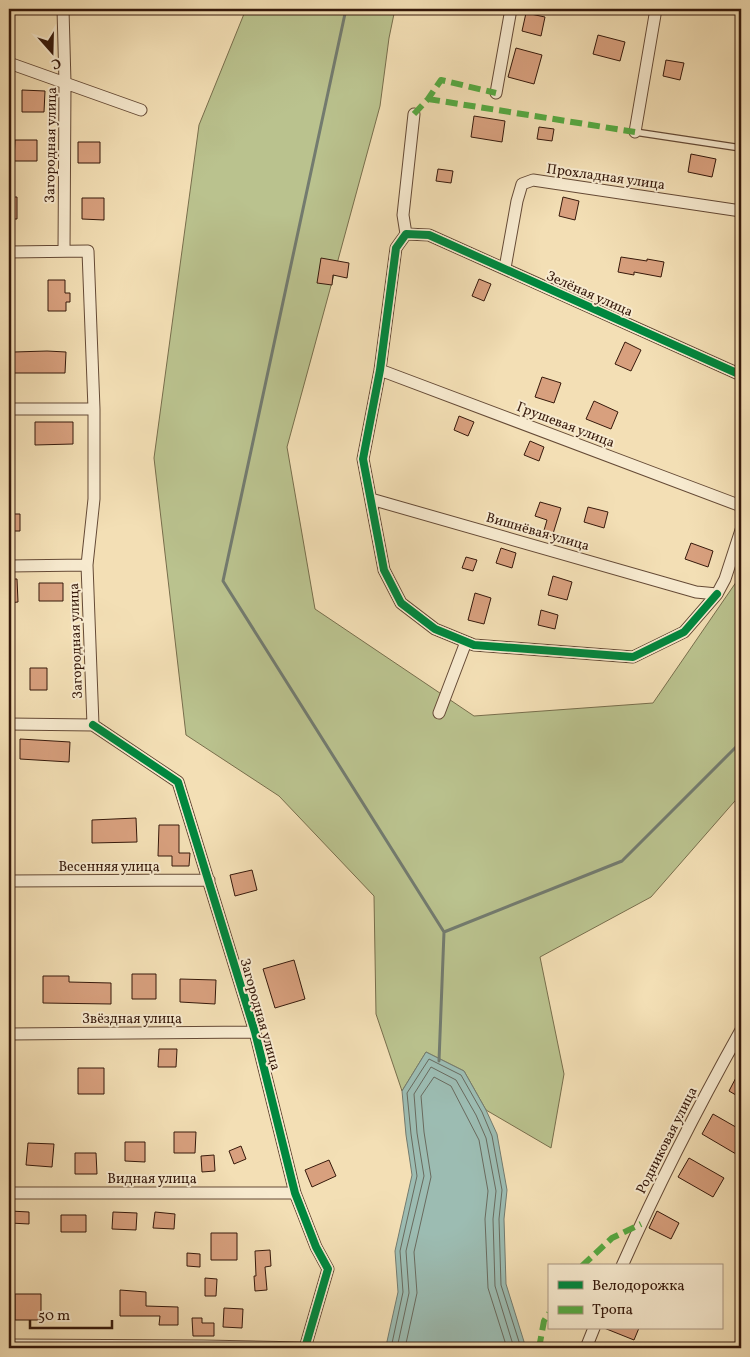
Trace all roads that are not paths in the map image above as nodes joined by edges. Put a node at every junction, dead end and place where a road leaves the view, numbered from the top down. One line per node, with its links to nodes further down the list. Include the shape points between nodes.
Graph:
1 (63, 9): 5 (street, Загородная улица)
2 (511, 9): 6 (street)
3 (656, 9): 9 (street)
4 (9, 63): 5 (street)
5 (66, 83): 7 (street); 13 (street, Загородная улица)
6 (496, 93)
7 (141, 110)
8 (414, 114): 12 (street, via 403,215)
9 (635, 132): 10 (lane)
10 (741, 148)
11 (741, 211): 15 (street, Прохладная улица, via 533,180 522,184)
12 (406, 234): 15 (street, Зелёная улица, via 429,235); 16 (street, via 396,248)
13 (64, 251): 14 (street); 19 (street, Загородная улица, via 88,251)
14 (9, 252)
15 (505, 268): 17 (street, Зелёная улица)
16 (380, 370): 20 (street, via 364,459); 21 (street, Грушевая улица)
17 (741, 375)
18 (9, 409): 19 (street)
19 (94, 409): 23 (street, Загородная улица, via 94,499)
20 (371, 500): 25 (street, Вишнёвая улица, via 696,592); 26 (street, via 384,570 401,603 435,629)
21 (741, 506)
22 (741, 530): 25 (street)
23 (87, 565): 24 (street); 29 (street, Загородная улица)
24 (9, 566)
25 (717, 594): 26 (street, via 684,632 633,657)
26 (466, 642): 27 (street)
27 (439, 713)
28 (9, 724): 29 (street)
29 (94, 725): 30 (street, Загородная улица, via 178,782)
30 (209, 880): 31 (street, Весенняя улица); 33 (street, Загородная улица)
31 (9, 881)
32 (741, 1030): 37 (street, Родниковая улица, via 696,1111)
33 (254, 1032): 34 (street, Звёздная улица); 36 (street, Загородная улица)
34 (9, 1034)
35 (9, 1193): 36 (street, Видная улица)
36 (296, 1193): 40 (street, Загородная улица, via 316,1247 328,1269)
37 (623, 1264)
38 (593, 1330): 41 (street)
39 (9, 1345): 40 (street)
40 (305, 1348)
41 (586, 1348)

